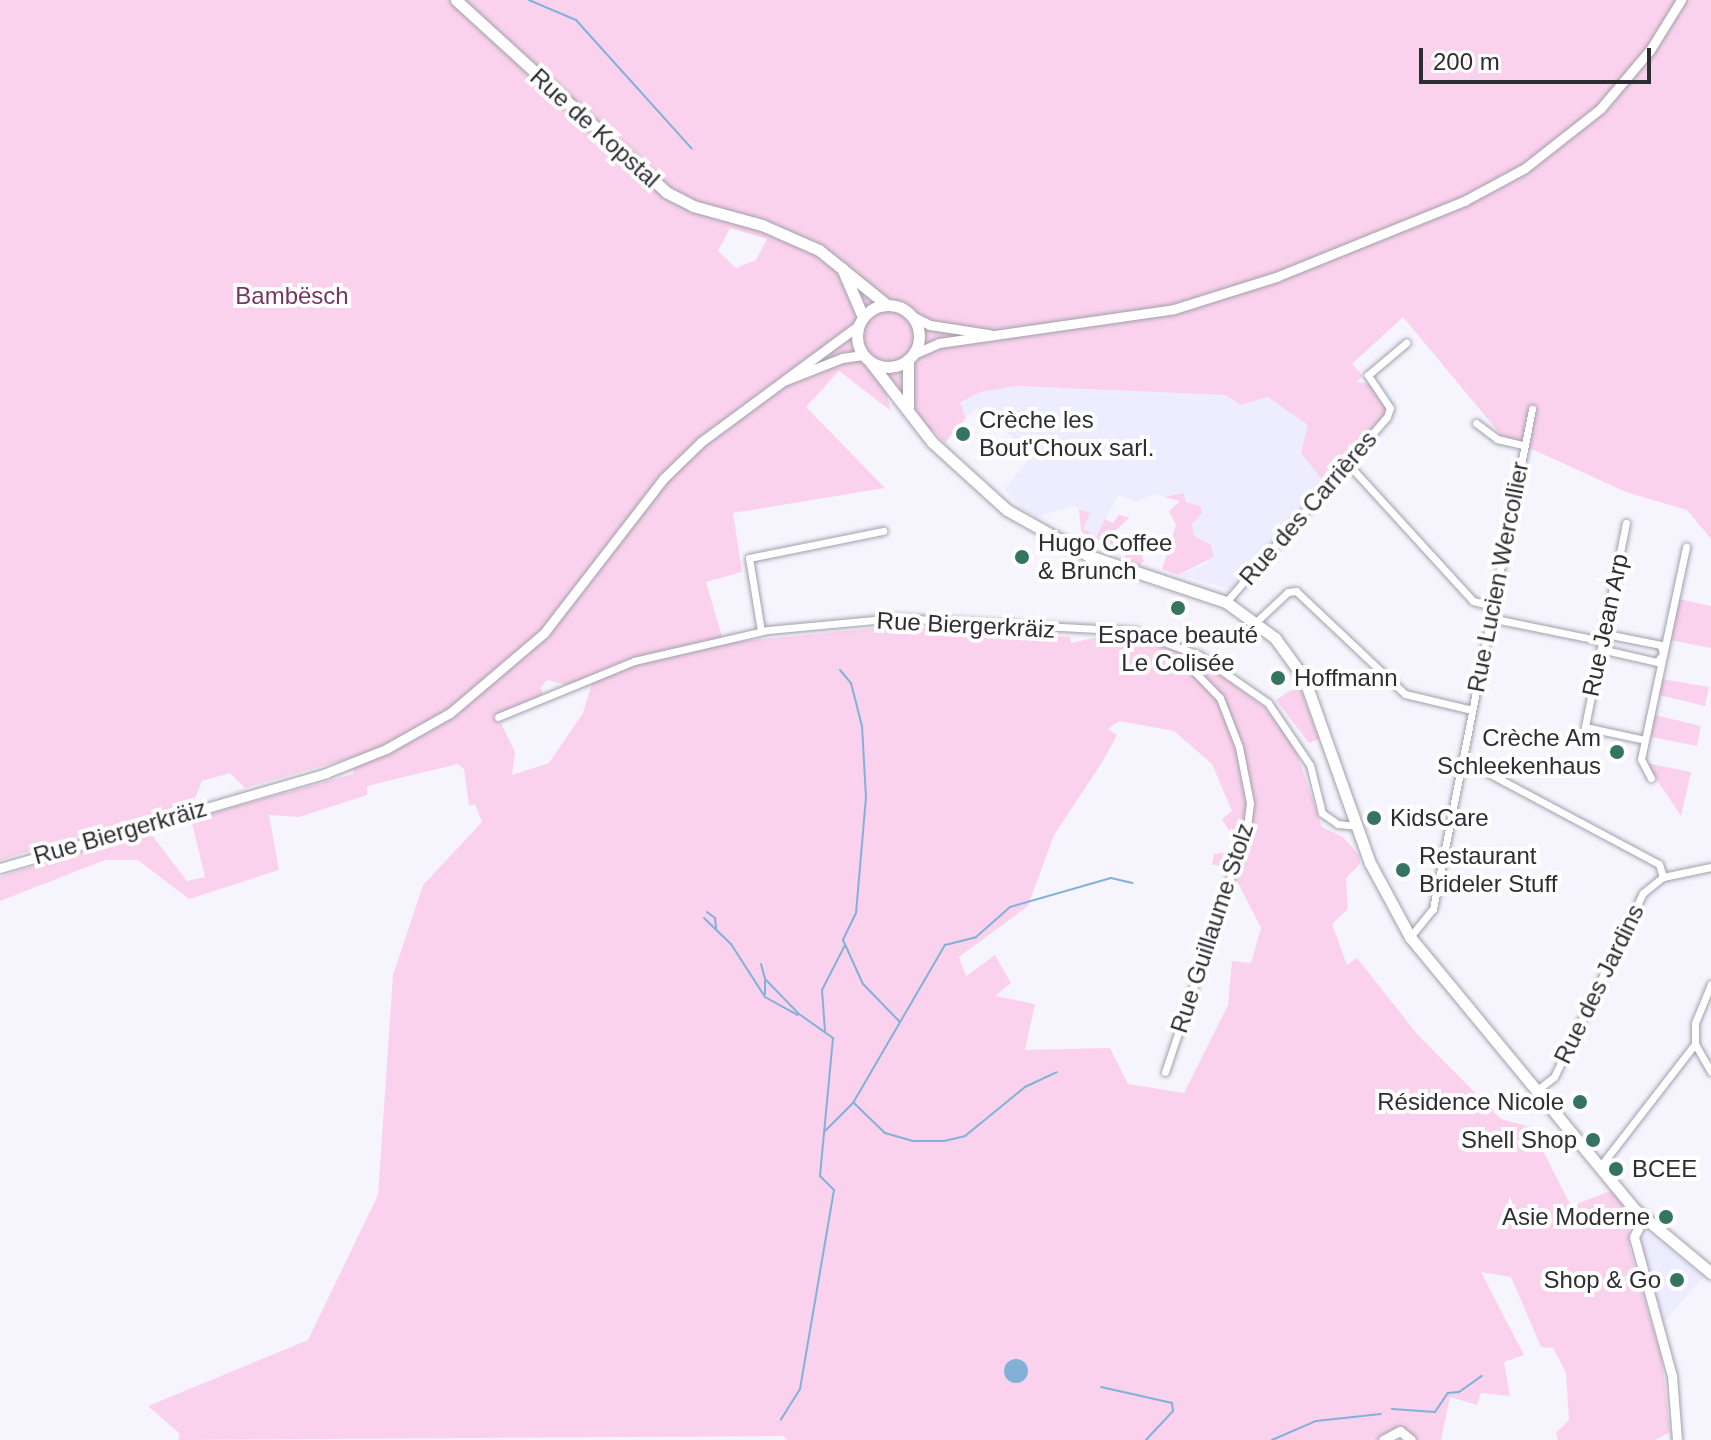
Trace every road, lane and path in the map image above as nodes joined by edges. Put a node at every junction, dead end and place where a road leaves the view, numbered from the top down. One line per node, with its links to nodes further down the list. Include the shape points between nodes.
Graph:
1 (456, 0): 3 (main road, Rue de Kopstal, via 666,192 693,206 797,238)
2 (1681, 0): 7 (main road, via 1650,50 1600,109 1525,168 1464,201 1276,277 1174,309)
3 (840, 264): 4 (main road, Rue de Kopstal); 6 (main road, via 858,295)
4 (887, 305): 5 (main road); 6 (main road)
5 (912, 316): 7 (main road, via 930,325); 9 (main road, via 919,330)
6 (861, 321): 10 (main road); 11 (main road)
7 (1000, 335): 9 (main road, via 939,343)
8 (1406, 343): 16 (street, Rue des Carrières, via 1368,375 1390,413)
9 (911, 357): 10 (main road, via 890,368); 12 (main road)
10 (867, 359): 11 (main road, via 842,358); 12 (main road)
11 (779, 383): 35 (main road, Rue Biergerkräiz, via 664,478 563,612 480,691 386,749)
12 (908, 409): 20 (main road, via 942,452 1007,510 1042,532 1117,567)
13 (1532, 409): 15 (street, Rue Lucien Wercollier)
14 (1476, 423): 15 (street, Rue Lucien Wercollier, via 1497,439)
15 (1523, 445): 21 (street, Rue Lucien Wercollier)
16 (1348, 464): 20 (street, Rue des Carrières); 21 (street, via 1473,601)
17 (1626, 523): 25 (street, Rue Jean Arp)
18 (883, 531): 24 (street, via 755,553 749,558)
19 (1686, 547): 26 (street)
20 (1226, 602): 23 (main road)
21 (1492, 606): 22 (street, Rue Lucien Wercollier)
22 (1490, 618): 25 (street); 28 (street, Rue Lucien Wercollier)
23 (1257, 621): 28 (street, via 1288,592 1296,591 1405,694); 33 (main road, via 1292,657 1304,678)
24 (761, 631): 27 (street, Rue Biergerkräiz, via 931,619 1037,630 1135,631); 29 (street, Rue Biergerkräiz, via 634,661)
25 (1602, 641): 26 (street, via 1611,635 1661,645); 26 (street, via 1609,651 1657,662); 30 (street, Rue Jean Arp, via 1585,727)
26 (1663, 654): 30 (street)
27 (1199, 655): 33 (street, Rue Biergerkräiz, via 1268,703 1310,765 1322,813 1338,824); 40 (street, Rue Guillaume Stolz, via 1195,672 1220,698 1239,747 1250,803 1247,827)
28 (1472, 710): 31 (street, Rue Lucien Wercollier)
29 (498, 717)
30 (1645, 740): 32 (street, via 1641,759)
31 (1462, 759): 36 (street, via 1659,864); 37 (street, Rue Lucien Wercollier, via 1433,909)
32 (1651, 778)
33 (1356, 826): 37 (main road, via 1381,889)
34 (1711, 867): 36 (street)
35 (0, 868)
36 (1663, 877): 42 (street, Rue des Jardins, via 1643,893 1554,1077)
37 (1410, 937): 42 (main road)
38 (1711, 984): 39 (street, via 1699,1005)
39 (1695, 1044): 41 (street); 43 (street)
40 (1165, 1072)
41 (1711, 1072)
42 (1536, 1092): 43 (main road)
43 (1599, 1169): 44 (main road)
44 (1643, 1219): 45 (main road); 48 (main road, via 1634,1237 1672,1376)
45 (1711, 1273)
46 (1383, 1440): 47 (main road, via 1400,1431)
47 (1411, 1440)
48 (1677, 1440)

